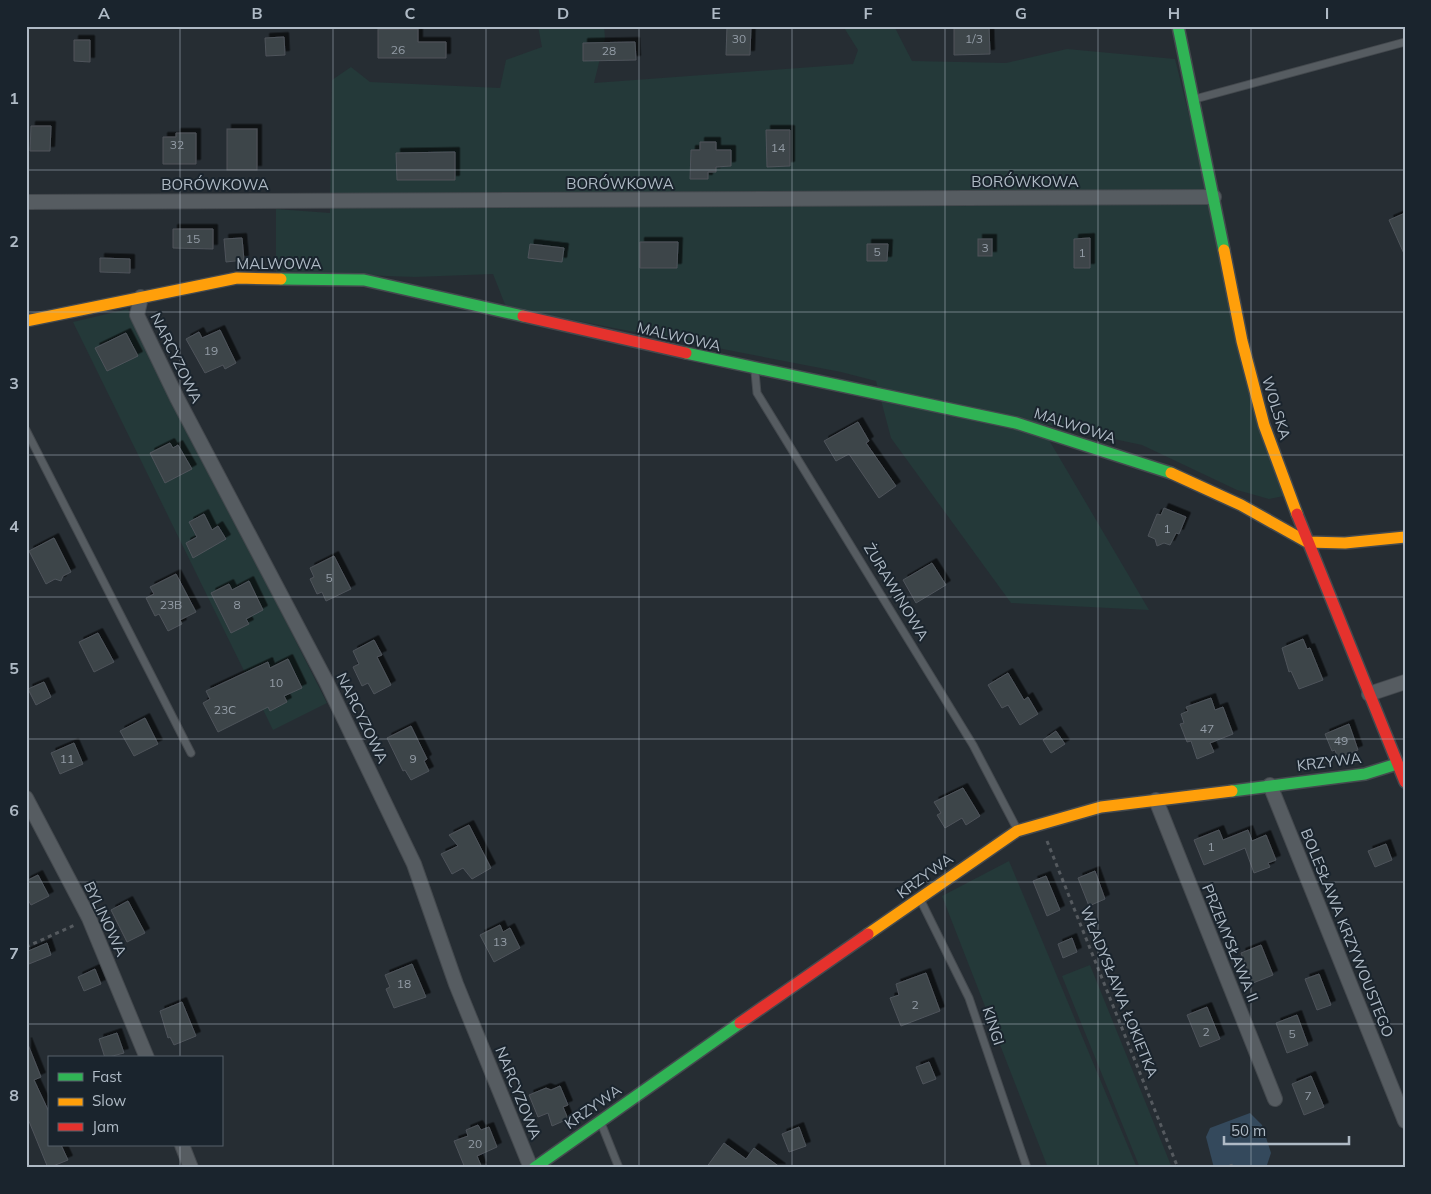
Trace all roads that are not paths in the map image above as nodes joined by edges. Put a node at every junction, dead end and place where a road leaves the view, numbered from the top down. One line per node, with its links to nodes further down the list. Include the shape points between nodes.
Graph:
1 (1178, 26): 3 (street, WOLSKA)
2 (1405, 42): 3 (lane)
3 (1192, 100): 4 (street, WOLSKA)
4 (1214, 197): 5 (street, BORÓWKOWA); 11 (street, WOLSKA, via 1253,388)
5 (26, 202)
6 (141, 297): 7 (street, MALWOWA); 8 (street, MALWOWA, via 237,278 364,280); 28 (street, NARCYZOWA, via 136,315 326,681 414,864 456,984)
7 (26, 322)
8 (755, 369): 11 (street, MALWOWA, via 1016,423 1162,469 1241,505); 20 (lane, ŻURAWINOWA, via 757,393 973,745)
9 (26, 430): 14 (lane)
10 (1405, 536): 11 (street, via 1345,544)
11 (1307, 542): 13 (street, WOLSKA)
12 (1405, 682): 13 (street)
13 (1369, 694): 15 (street, WOLSKA)
14 (191, 753)
15 (1397, 764): 16 (street, WOLSKA); 17 (street, KRZYWA, via 1365,774)
16 (1405, 782)
17 (1270, 785): 19 (street, KRZYWA); 25 (street, BOLESŁAWA KRZYWOUSTEGO)
18 (26, 798): 22 (street, BYLINOWA, via 89,918)
19 (1156, 800): 20 (street, KRZYWA, via 1101,807); 23 (street, PRZEMYSŁAWA II)
20 (1017, 831): 21 (street, KRZYWA)
21 (920, 898): 24 (street, KRZYWA); 30 (lane, KINGI, via 969,998)
22 (146, 1056)
23 (1275, 1099)
24 (600, 1120): 28 (street, KRZYWA); 29 (lane)
25 (1405, 1121)
26 (182, 1146): 27 (street)
27 (191, 1168)
28 (532, 1168)
29 (619, 1168)
30 (1027, 1168)

